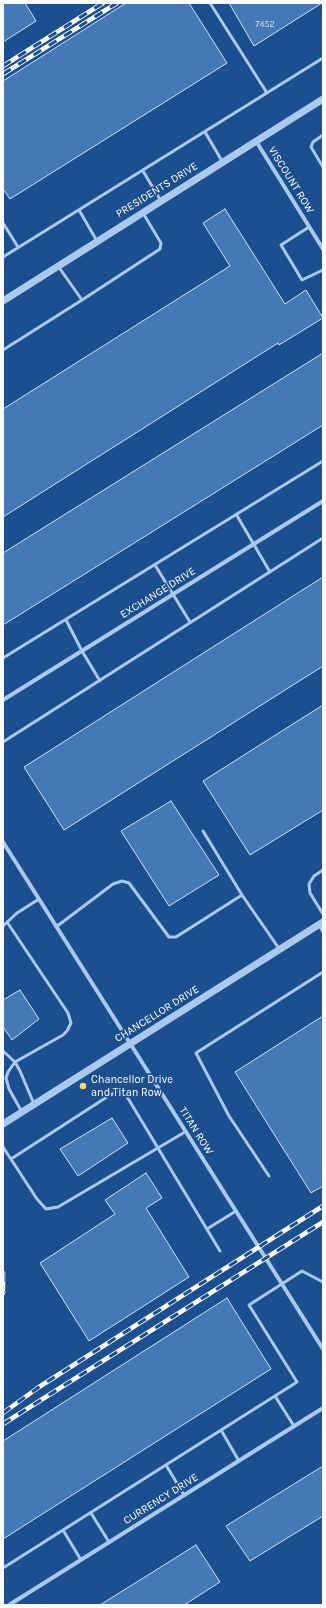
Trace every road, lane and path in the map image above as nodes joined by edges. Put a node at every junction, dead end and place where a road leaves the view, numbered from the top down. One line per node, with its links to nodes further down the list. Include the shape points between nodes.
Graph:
1 (210, 3): 3 (lane)
2 (323, 58): 3 (lane)
3 (267, 93): 5 (lane)
4 (323, 99): 7 (street, PRESIDENTS DRIVE)
5 (204, 132): 8 (lane); 10 (lane)
6 (323, 135): 9 (lane, via 313,142 311,147)
7 (256, 141): 8 (street, PRESIDENTS DRIVE); 15 (street, VISCOUNT ROW)
8 (223, 162): 11 (street, PRESIDENTS DRIVE)
9 (323, 167)
10 (143, 171): 11 (lane); 12 (lane)
11 (161, 201): 13 (street, PRESIDENTS DRIVE)
12 (78, 210): 16 (lane); 17 (lane)
13 (143, 212): 16 (street, PRESIDENTS DRIVE); 22 (lane, via 161,243 160,249)
14 (3, 223): 17 (lane)
15 (309, 227): 18 (street, VISCOUNT ROW); 21 (lane, via 281,244 302,280)
16 (97, 241): 20 (street, PRESIDENTS DRIVE)
17 (18, 248): 19 (lane)
18 (323, 249)
19 (3, 257)
20 (58, 266): 22 (lane); 23 (street, PRESIDENTS DRIVE)
21 (323, 270)
22 (82, 300): 24 (lane)
23 (3, 301)
24 (3, 350)
25 (323, 461): 27 (lane)
26 (323, 500): 29 (street, EXCHANGE DRIVE)
27 (236, 514): 29 (lane); 30 (lane)
28 (323, 538): 31 (lane)
29 (253, 544): 31 (lane); 32 (street, EXCHANGE DRIVE)
30 (155, 565): 32 (lane); 33 (lane)
31 (270, 572): 34 (lane)
32 (173, 594): 34 (lane); 35 (street, EXCHANGE DRIVE)
33 (66, 620): 35 (lane); 36 (lane)
34 (190, 622): 37 (lane)
35 (82, 651): 37 (lane); 38 (street, EXCHANGE DRIVE)
36 (3, 658)
37 (100, 680): 39 (lane)
38 (3, 700)
39 (3, 742)
40 (203, 831): 43 (lane)
41 (3, 842): 44 (street, TITAN ROW)
42 (323, 870): 45 (lane, via 314,876 309,884 310,893)
43 (242, 895): 49 (lane, via 176,937 169,937 129,884 122,881 113,884); 51 (lane)
44 (39, 899): 46 (lane); 49 (street, TITAN ROW)
45 (323, 914)
46 (7, 922): 48 (lane); 55 (lane, via 68,1013 70,1023 68,1031 63,1035)
47 (321, 924): 50 (lane); 51 (street, CHANCELLOR DRIVE)
48 (3, 926)
49 (56, 927): 53 (street, TITAN ROW)
50 (323, 932)
51 (280, 950): 53 (street, CHANCELLOR DRIVE)
52 (323, 972): 63 (lane, via 196,1053 229,1116)
53 (130, 1044): 56 (street, CHANCELLOR DRIVE); 59 (street, TITAN ROW)
54 (3, 1051): 55 (lane)
55 (15, 1062): 56 (lane); 57 (lane, via 6,1078)
56 (34, 1104): 57 (street, CHANCELLOR DRIVE)
57 (22, 1112): 58 (street, CHANCELLOR DRIVE)
58 (3, 1124)
59 (185, 1132): 61 (lane); 64 (street, TITAN ROW)
60 (3, 1147): 62 (lane)
61 (158, 1148): 62 (lane, via 58,1207 46,1209); 62 (lane, via 126,1095 120,1091); 65 (lane)
62 (11, 1159)
63 (269, 1176)
64 (236, 1211): 65 (lane); 68 (street, TITAN ROW)
65 (207, 1229): 66 (lane)
66 (220, 1251)
67 (323, 1282): 68 (lane, via 302,1271)
68 (282, 1284): 69 (street, TITAN ROW); 70 (lane, via 249,1305 297,1382)
69 (323, 1349)
70 (275, 1396): 72 (lane); 73 (lane)
71 (323, 1408): 72 (street, CURRENCY DRIVE)
72 (294, 1426): 74 (street, CURRENCY DRIVE)
73 (221, 1430): 74 (lane); 75 (lane)
74 (240, 1460): 76 (street, CURRENCY DRIVE)
75 (166, 1466): 76 (lane); 77 (lane)
76 (184, 1495): 79 (street, CURRENCY DRIVE)
77 (91, 1513): 78 (lane); 79 (lane)
78 (63, 1530): 80 (lane); 81 (lane)
79 (109, 1542): 80 (street, CURRENCY DRIVE)
80 (81, 1560): 82 (street, CURRENCY DRIVE)
81 (3, 1568)
82 (9, 1605)

